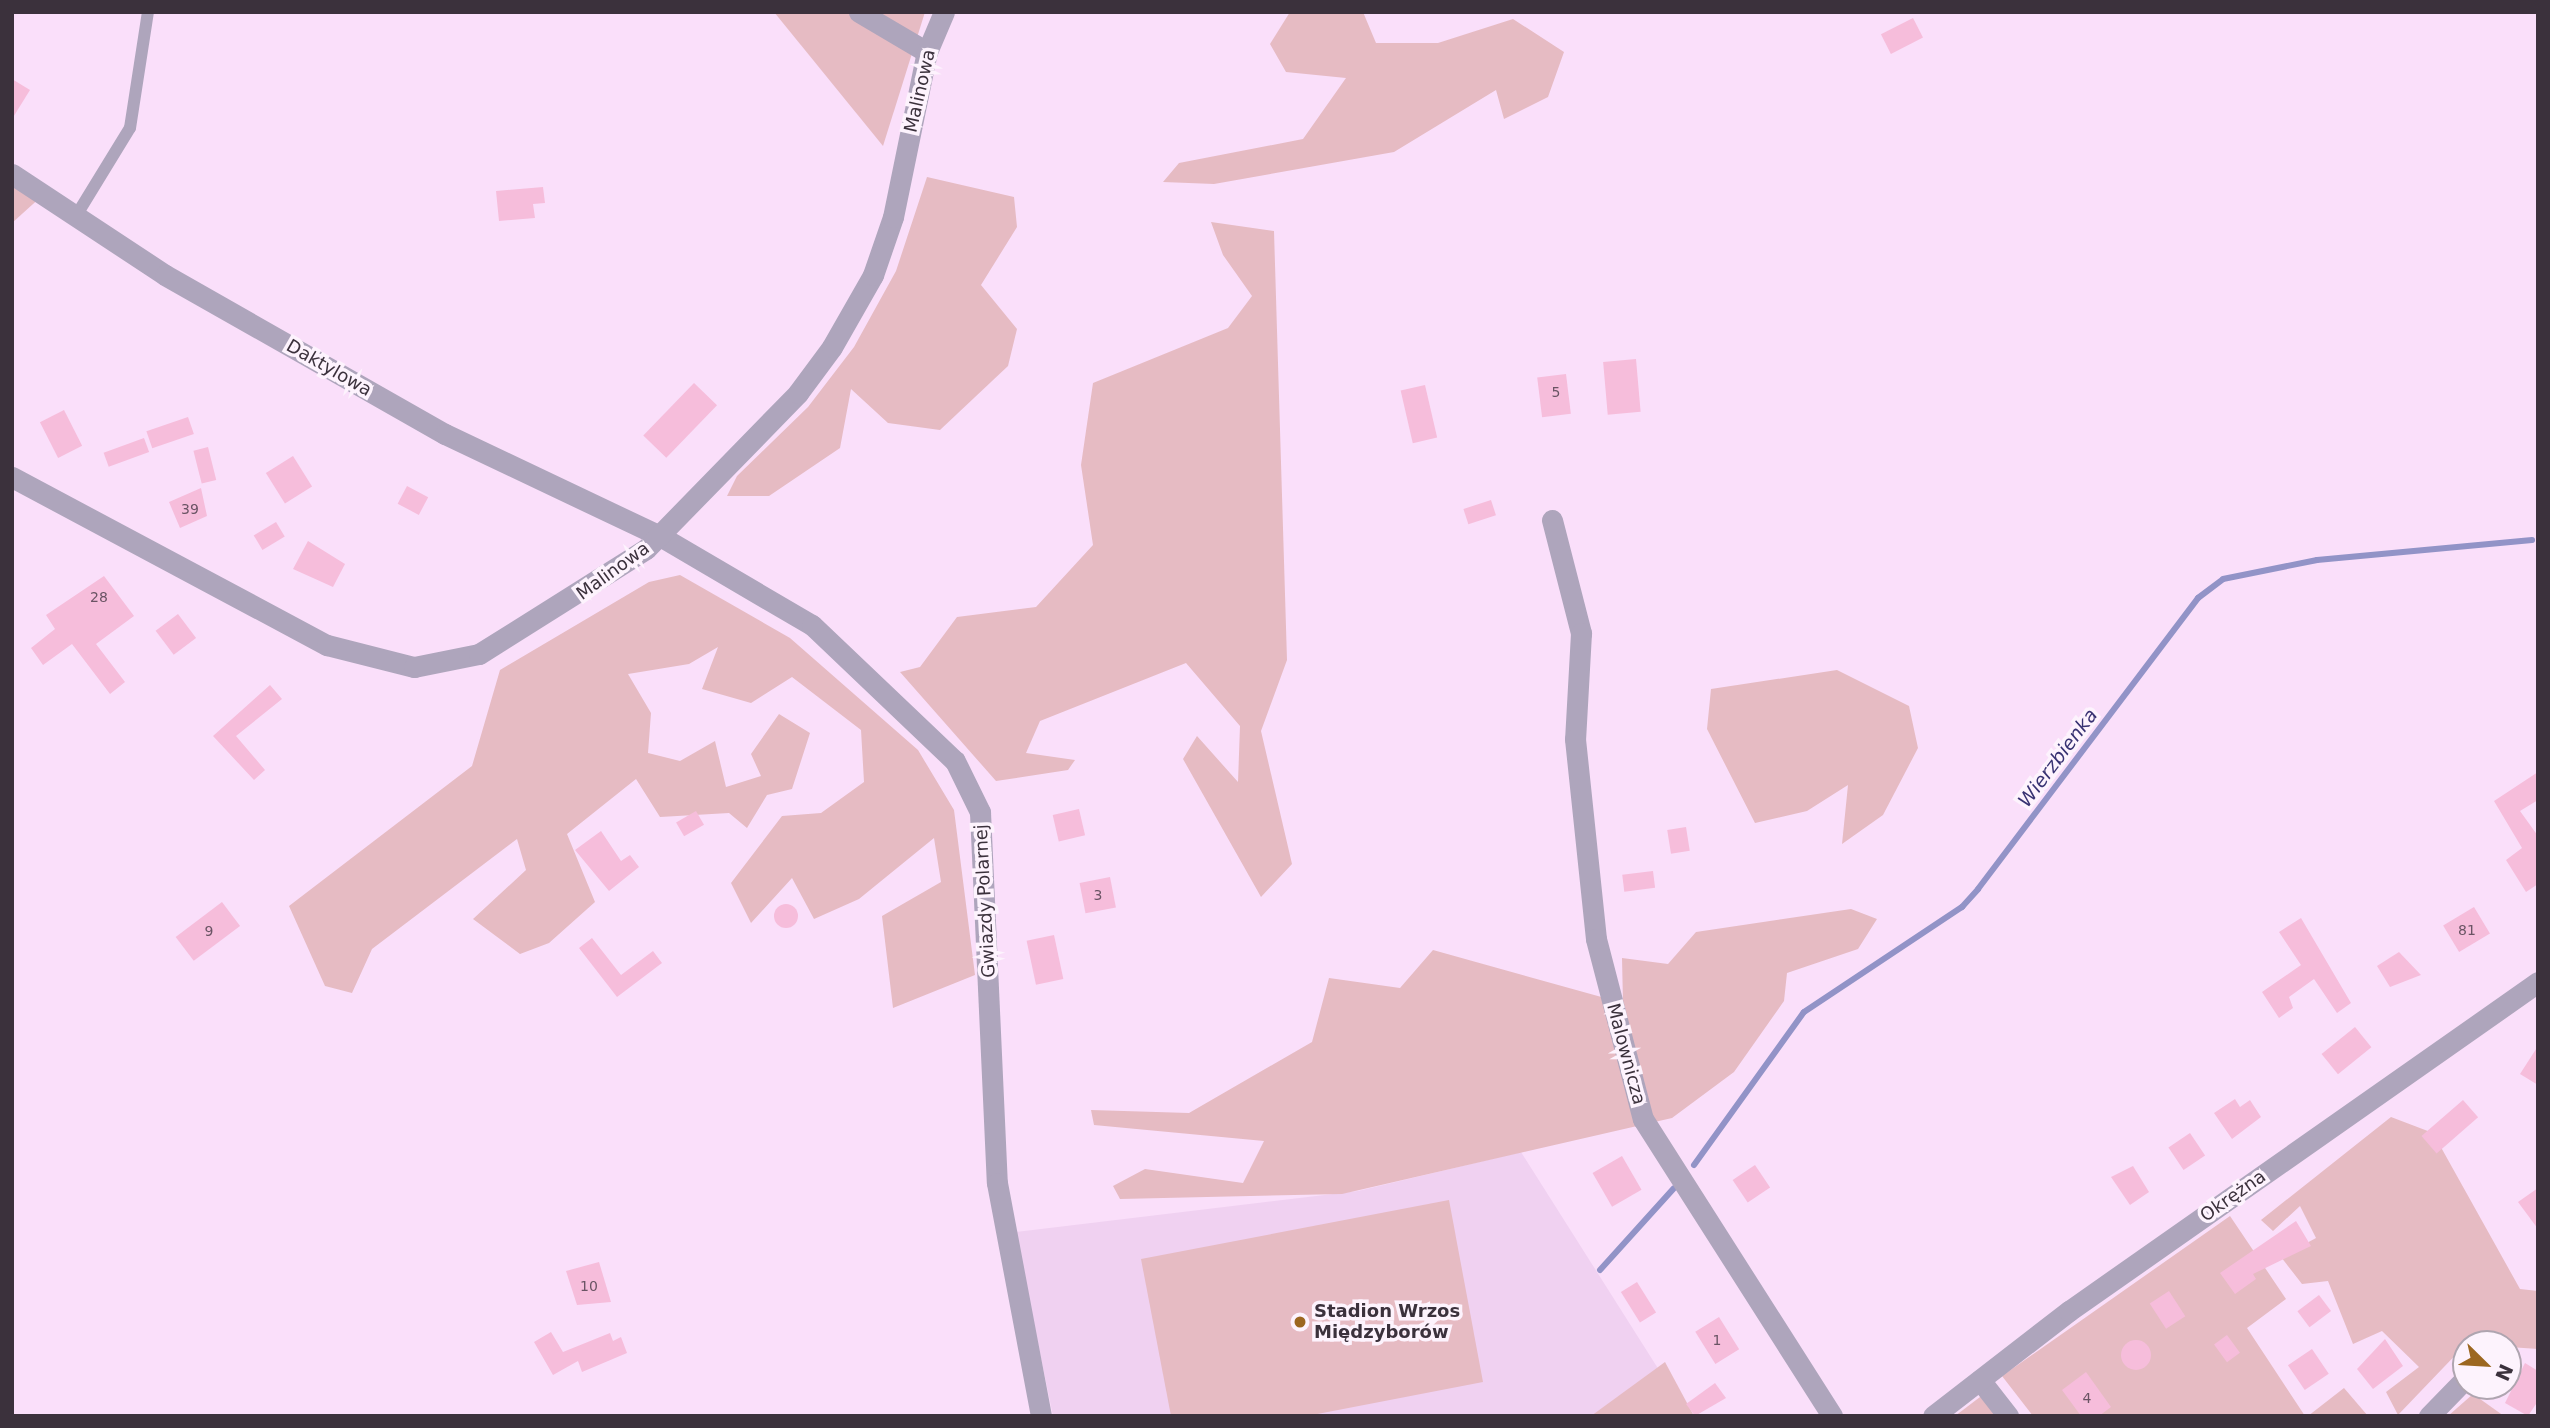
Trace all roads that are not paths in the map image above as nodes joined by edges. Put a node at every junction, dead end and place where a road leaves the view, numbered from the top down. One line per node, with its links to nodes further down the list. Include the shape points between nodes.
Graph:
1 (148, 12): 6 (lane, via 130,128)
2 (859, 12): 4 (street)
3 (944, 12): 4 (street, Malinowa)
4 (928, 52): 9 (street, Malinowa, via 893,217 854,309 798,393)
5 (12, 174): 6 (street, Daktylowa)
6 (76, 216): 9 (street, Daktylowa, via 165,275 445,434)
7 (12, 477): 9 (street, Malinowa, via 327,645 414,667 479,654 580,596)
8 (1552, 520): 14 (street, Malownicza, via 1581,640 1575,739 1596,939 1643,1119)
9 (660, 537): 13 (street, Gwiazdy Polarnej, via 812,625 860,665 955,761 980,812 997,1183)
10 (2536, 986): 11 (street, Okrężna)
11 (1980, 1380): 15 (street, Okrężna); 16 (street)
12 (2452, 1392): 17 (street)
13 (1041, 1416)
14 (1832, 1416)
15 (1933, 1416)
16 (2008, 1416)
17 (2429, 1416)

